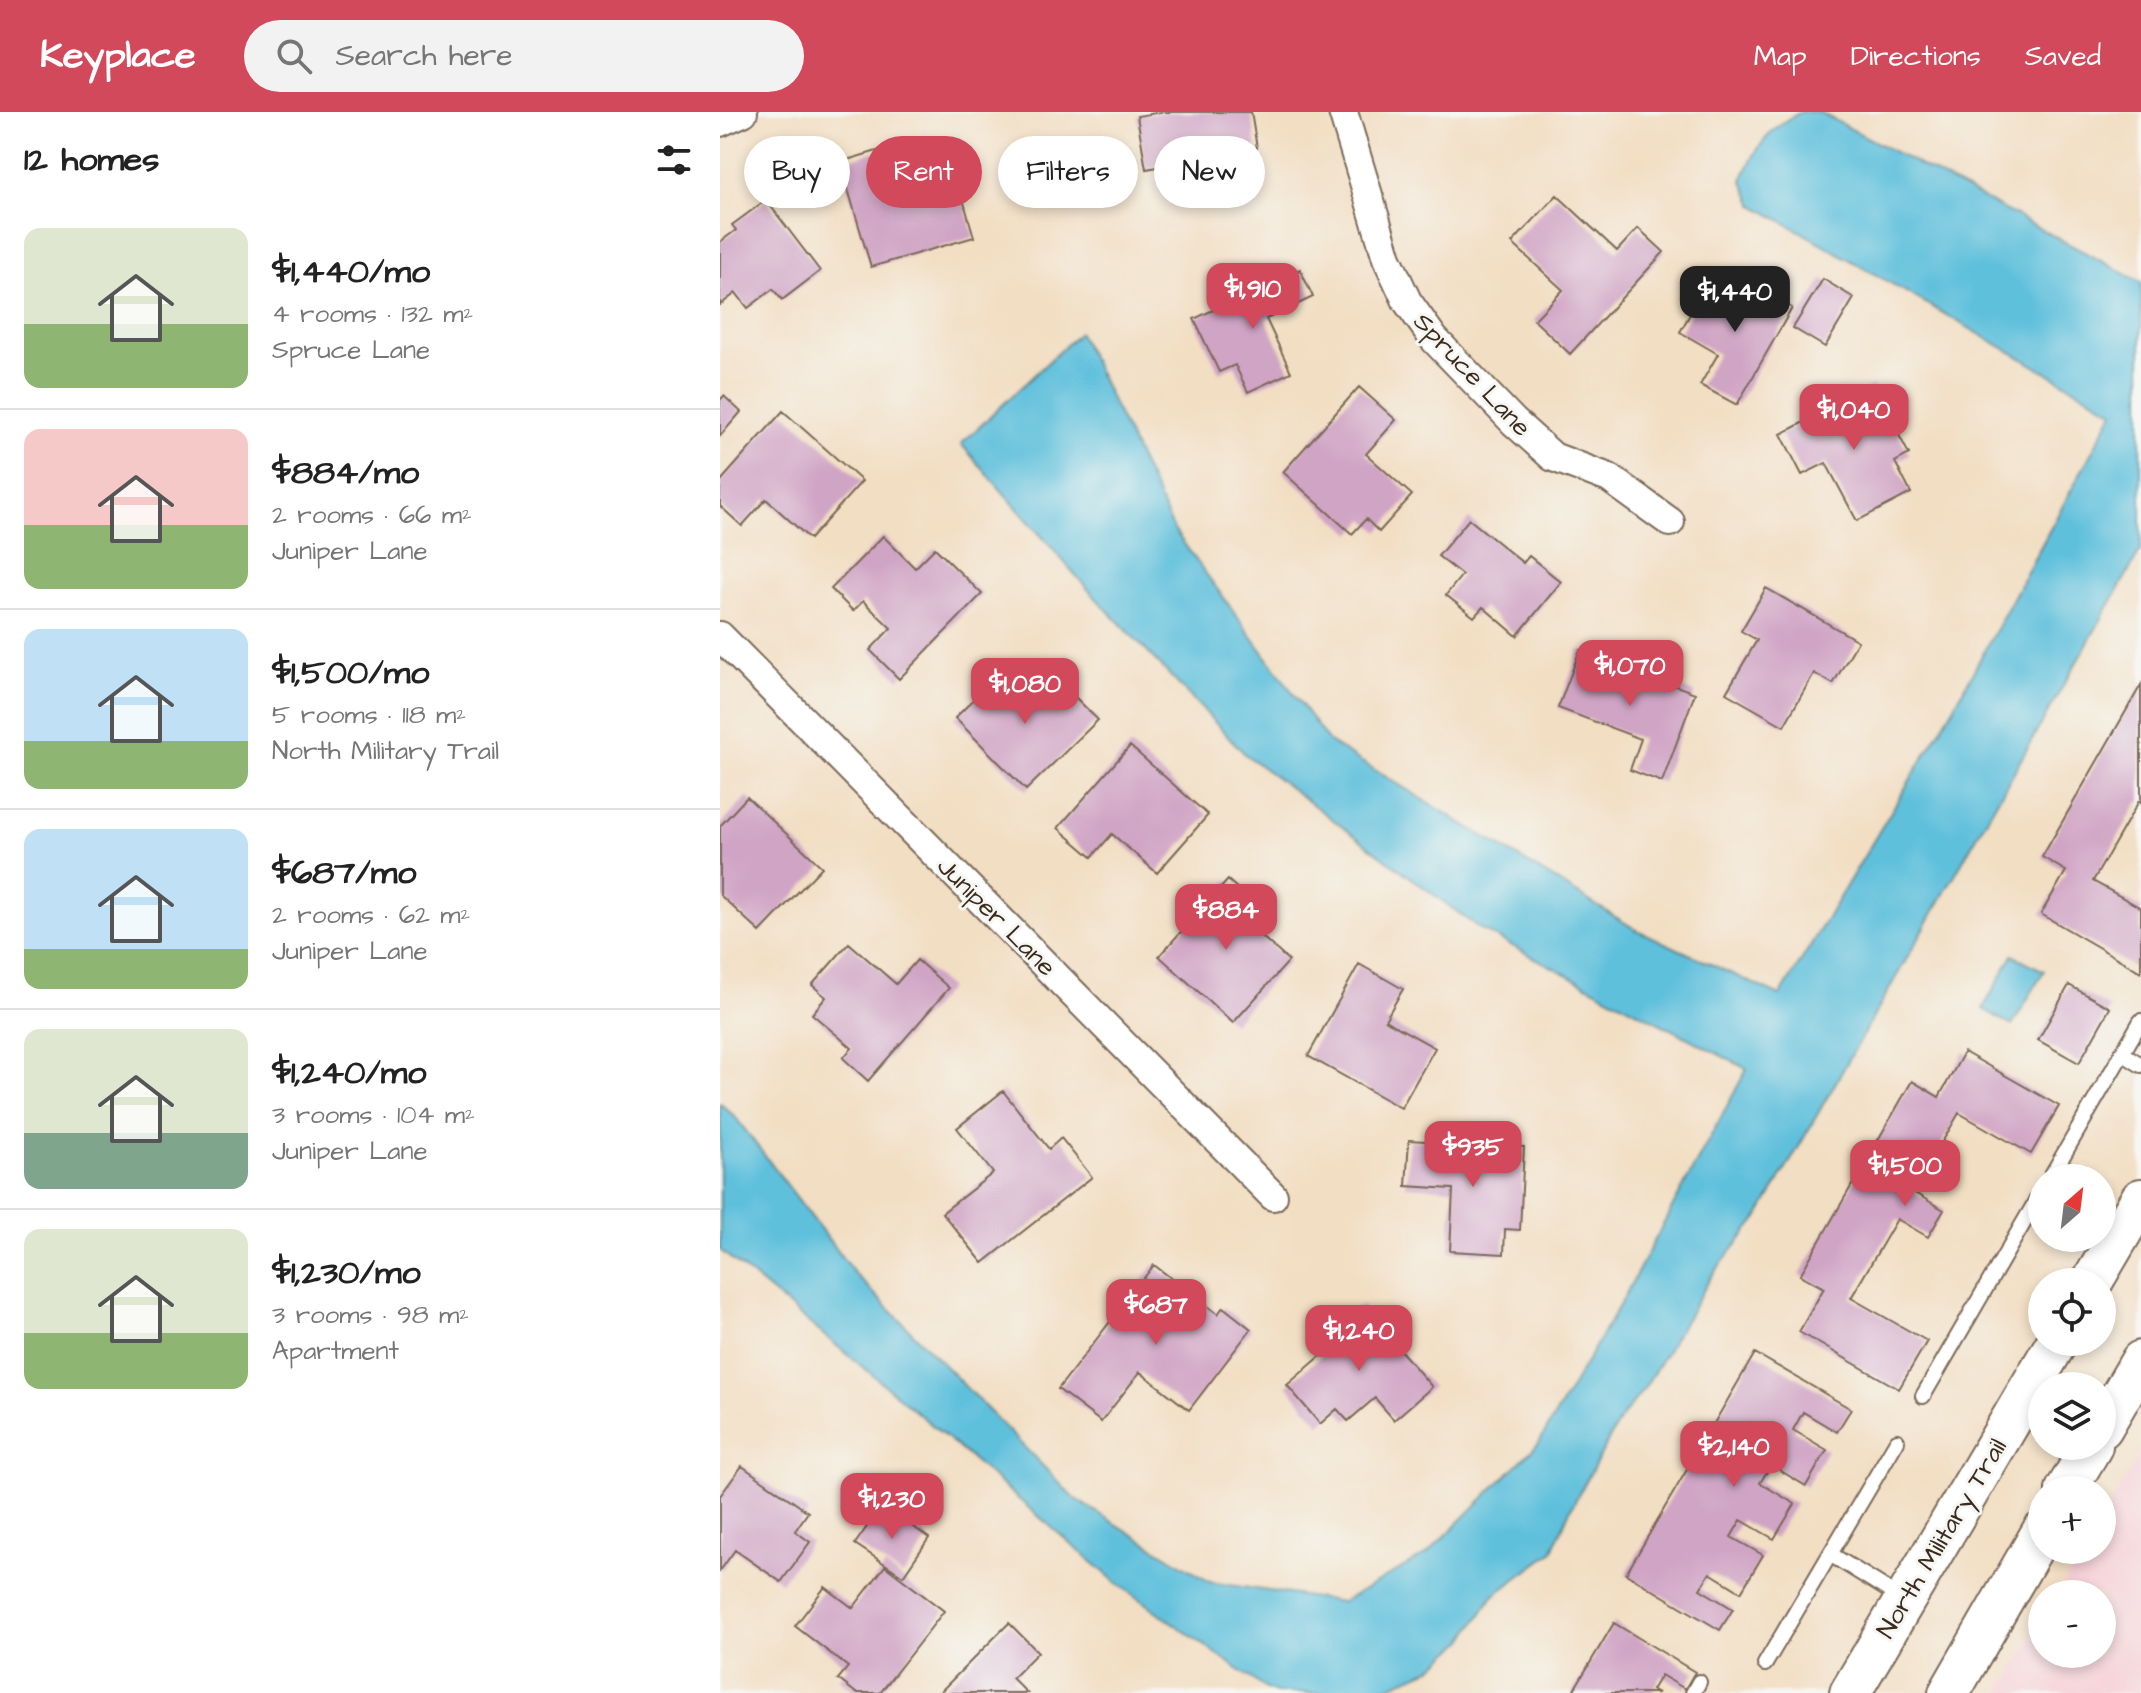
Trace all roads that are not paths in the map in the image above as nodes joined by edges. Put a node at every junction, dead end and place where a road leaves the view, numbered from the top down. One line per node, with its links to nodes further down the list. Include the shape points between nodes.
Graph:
1 (743, 112): 3 (street)
2 (1343, 112): 4 (street, Spruce Lane, via 1387,258 1407,301 1434,339 1553,457 1609,478)
3 (720, 122)
4 (1670, 522)
5 (720, 636): 10 (street, Juniper Lane)
6 (2141, 1021): 7 (lane)
7 (2122, 1053): 8 (lane); 9 (lane)
8 (2141, 1065)
9 (2058, 1164)
10 (1273, 1196)
11 (2141, 1199): 13 (main road)
12 (2028, 1215): 16 (lane)
13 (2100, 1268)
14 (2049, 1356): 21 (main road, North Military Trail)
15 (2141, 1361): 17 (main road)
16 (1923, 1396)
17 (2116, 1404)
18 (1897, 1441): 19 (lane)
19 (1830, 1554): 21 (lane); 22 (lane)
20 (2028, 1556): 24 (main road)
21 (1905, 1600): 23 (main road, North Military Trail)
22 (1765, 1664)
23 (1850, 1693)
24 (1949, 1693)

